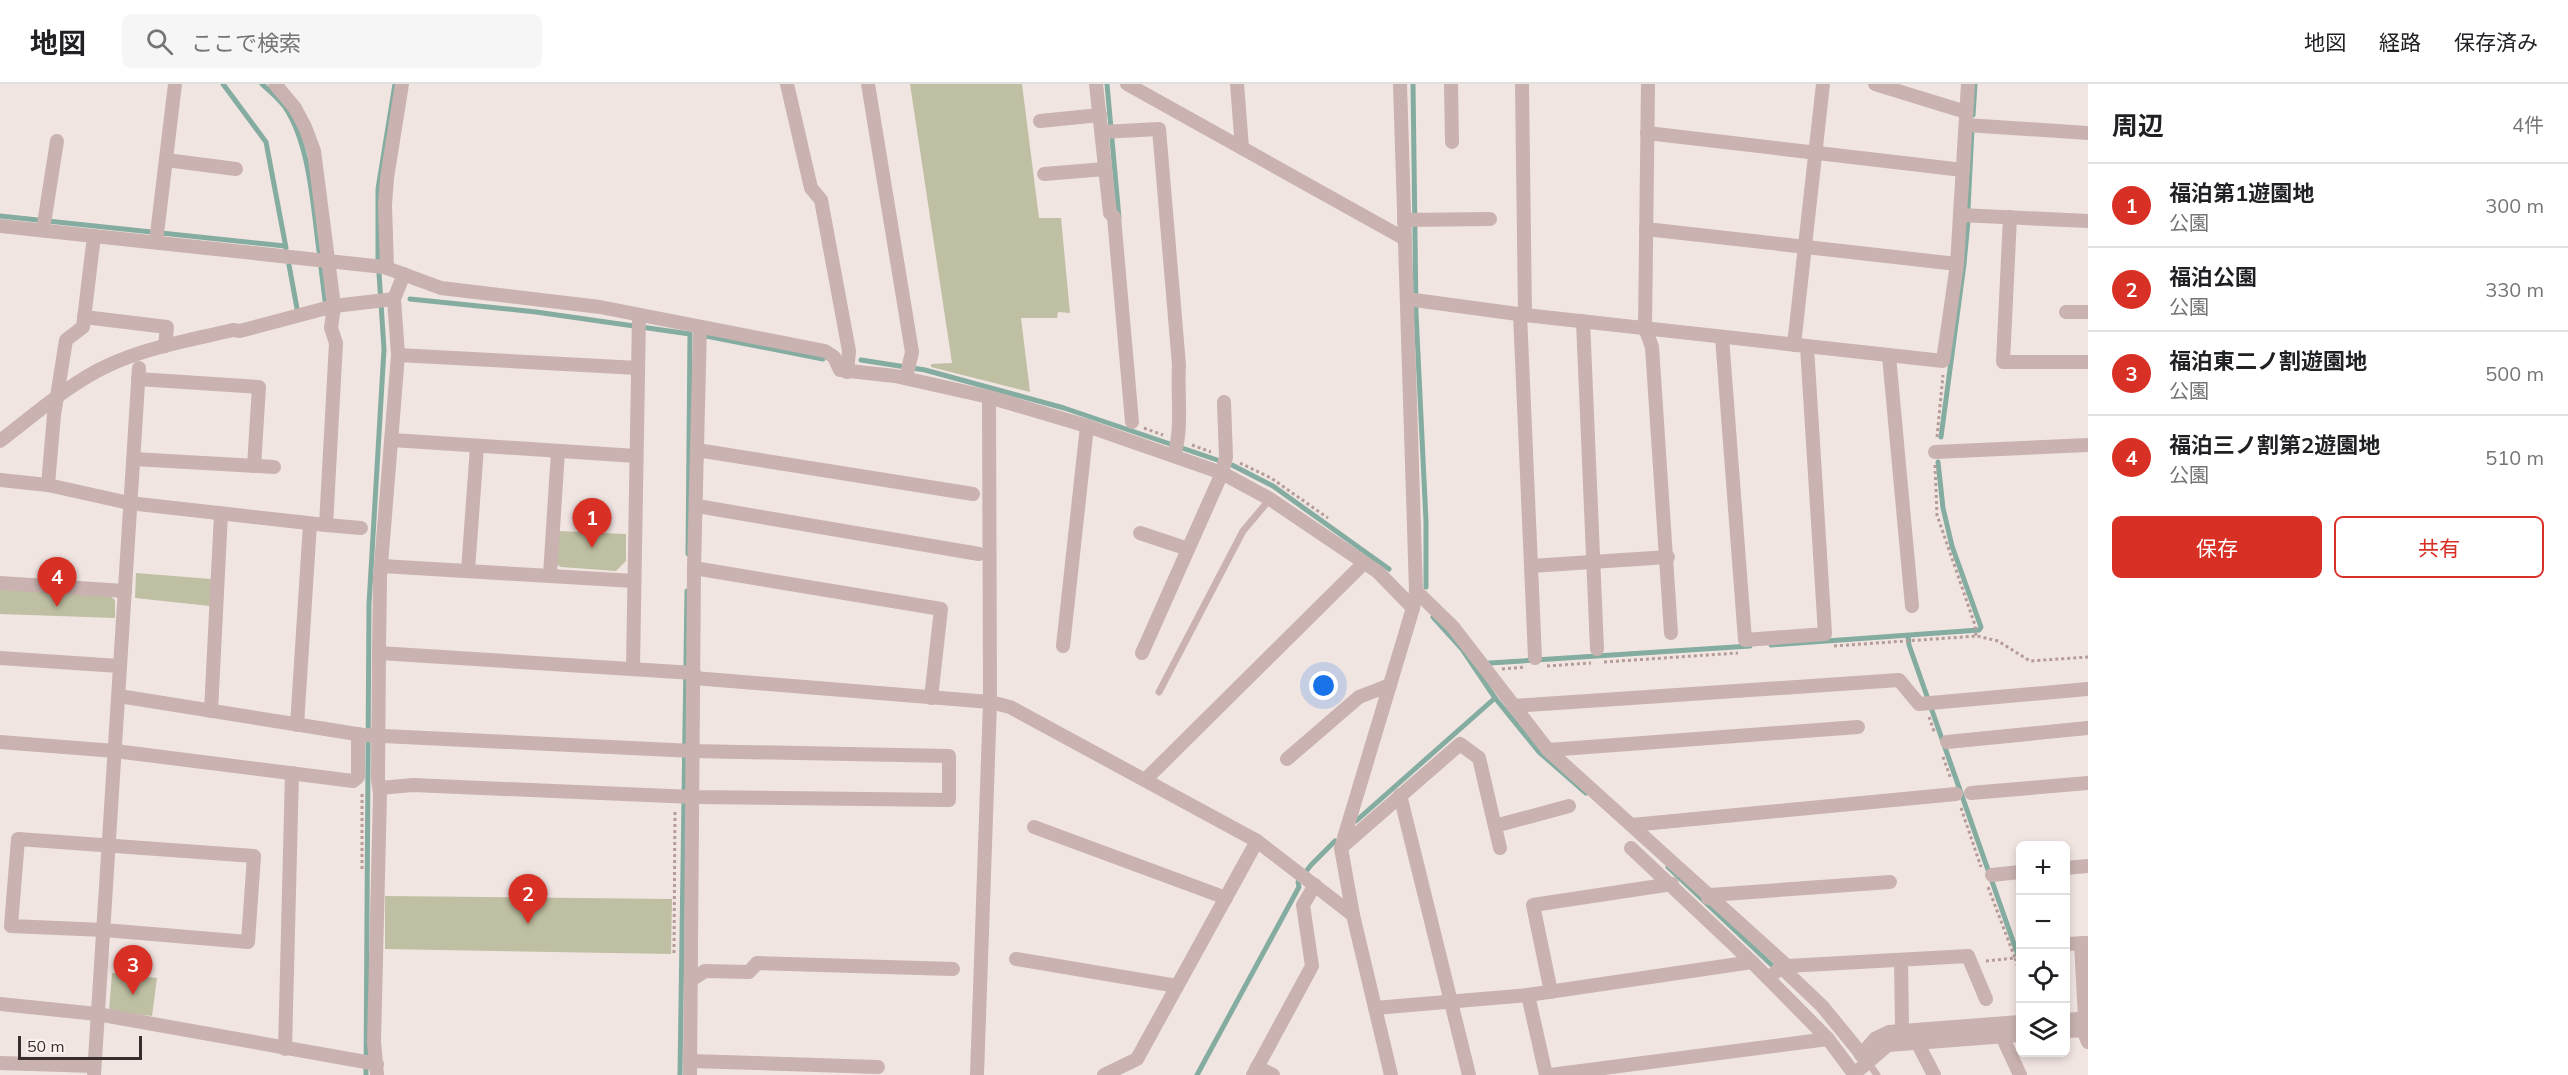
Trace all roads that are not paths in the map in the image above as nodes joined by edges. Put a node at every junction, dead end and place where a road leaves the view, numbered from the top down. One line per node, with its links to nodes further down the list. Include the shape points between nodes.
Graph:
1 (175, 84): 26 (street)
2 (275, 84): 43 (street, via 295,108 314,151)
3 (402, 84): 45 (street, via 387,178)
4 (787, 84): 65 (street, via 811,188 821,200 849,351)
5 (868, 84): 66 (street, via 910,356)
6 (1096, 84): 16 (street)
7 (1127, 84): 24 (street)
8 (1237, 84): 24 (street)
9 (1400, 84): 34 (street)
10 (1450, 84): 23 (street)
11 (1522, 84): 52 (street)
12 (1648, 84): 20 (street)
13 (1823, 84): 25 (street)
14 (1875, 84): 17 (street)
15 (1968, 84): 17 (street)
16 (1100, 115): 18 (street); 19 (street)
17 (1966, 119): 21 (street); 29 (street)
18 (1040, 121)
19 (1108, 132): 28 (street); 76 (street, via 1159,129 1179,365)
20 (1647, 133): 25 (street); 38 (street)
21 (2088, 133)
22 (57, 141): 36 (street)
23 (1452, 142)
24 (1242, 148): 41 (street)
25 (1815, 153): 29 (street); 42 (street)
26 (166, 160): 27 (street); 40 (street)
27 (236, 169)
28 (1105, 169): 30 (street); 70 (street, via 1110,213 1114,217)
29 (1963, 170): 31 (street)
30 (1044, 174)
31 (1960, 215): 32 (street); 44 (street)
32 (2010, 217): 35 (street); 63 (street, via 2003,362)
33 (1490, 219): 34 (street)
34 (1412, 220): 41 (street)
35 (2088, 221)
36 (44, 223): 37 (street); 39 (street)
37 (0, 226)
38 (1646, 229): 42 (street); 56 (street)
39 (94, 236): 40 (street); 53 (street)
40 (157, 236): 43 (street)
41 (1405, 239): 48 (street)
42 (1806, 247): 44 (street); 60 (street)
43 (328, 261): 45 (street); 49 (street)
44 (1958, 264): 62 (street, via 1942,361)
45 (381, 267): 46 (street)
46 (404, 274): 47 (street); 55 (street, via 441,288 600,307)
47 (386, 299): 49 (street); 61 (street)
48 (1413, 300): 52 (street); 109 (street)
49 (331, 307): 59 (street); 93 (street, via 336,343)
50 (2066, 312): 51 (street)
51 (2088, 312)
52 (1522, 315): 54 (street); 102 (street)
53 (84, 317): 59 (street, via 167,327); 68 (street, via 83,327 66,340)
54 (1583, 321): 56 (street); 100 (street)
55 (639, 322): 57 (street); 64 (street)
56 (1645, 328): 58 (street); 98 (street, via 1652,347)
57 (700, 333): 65 (street, via 825,351 834,357 840,370); 77 (street)
58 (1722, 337): 60 (street); 60 (street, via 1745,640 1825,634)
59 (165, 346): 68 (street, via 108,366)
60 (1801, 346): 62 (street)
61 (398, 355): 64 (street); 72 (street)
62 (1889, 356): 110 (street)
63 (2088, 362)
64 (638, 368): 80 (street)
65 (847, 372): 66 (street)
66 (906, 376): 67 (street)
67 (989, 397): 71 (street); 127 (street)
68 (57, 398): 73 (street); 86 (street)
69 (1224, 402): 83 (street)
70 (1132, 422)
71 (1088, 426): 76 (street); 113 (street)
72 (392, 440): 75 (street); 101 (street)
73 (0, 441)
74 (2088, 445): 79 (street)
75 (477, 447): 78 (street); 104 (street)
76 (1176, 449): 83 (street)
77 (698, 450): 87 (street); 90 (street)
78 (558, 451): 80 (street); 105 (street)
79 (1935, 452)
80 (636, 456): 106 (street)
81 (134, 459): 82 (street); 82 (street, via 138,374 259,387); 89 (street)
82 (254, 466): 84 (street)
83 (1223, 466): 88 (street); 96 (street)
84 (274, 467)
85 (0, 480): 86 (street)
86 (48, 485): 89 (street)
87 (973, 494)
88 (1270, 499): 99 (street); 124 (lane, via 1243,531)
89 (129, 503): 91 (street); 108 (street)
90 (697, 506): 97 (street); 103 (street)
91 (221, 514): 92 (street); 129 (street)
92 (310, 524): 93 (street); 130 (street)
93 (326, 525): 94 (street)
94 (361, 528)
95 (1140, 533): 96 (street)
96 (1188, 549): 116 (street)
97 (979, 554)
98 (1668, 557): 100 (street); 112 (street)
99 (1364, 562): 111 (street); 141 (street)
100 (1593, 562): 102 (street); 114 (street)
101 (382, 566): 104 (street); 115 (street)
102 (1530, 566): 118 (street)
103 (694, 568): 121 (street); 126 (street, via 941,609)
104 (468, 570): 105 (street)
105 (550, 575): 106 (street)
106 (634, 581): 120 (street)
107 (0, 583): 108 (street)
108 (125, 591): 119 (street)
109 (1416, 591): 111 (street); 128 (street, via 1453,627)
110 (1912, 606)
111 (1413, 608): 122 (street)
112 (1671, 633)
113 (1063, 646)
114 (1597, 649)
115 (379, 653): 120 (street); 133 (street)
116 (1142, 653)
117 (0, 658): 119 (street)
118 (1537, 664)
119 (119, 666): 125 (street)
120 (633, 668): 121 (street)
121 (690, 674): 126 (street); 136 (street)
122 (1390, 685): 139 (street, via 1359,697); 154 (street)
123 (2088, 689): 128 (street, via 1925,704 1899,680)
124 (1158, 692)
125 (118, 696): 129 (street); 138 (street)
126 (932, 698): 127 (street)
127 (990, 702): 141 (street, via 1010,707); 203 (street)
128 (1513, 706): 137 (street)
129 (211, 711): 130 (street)
130 (297, 725): 133 (street)
131 (1857, 727): 137 (street)
132 (2088, 728): 135 (street)
133 (368, 735): 136 (street); 140 (street, via 358,777 353,781); 143 (street)
134 (0, 742): 138 (street)
135 (1945, 749)
136 (686, 750): 147 (street); 147 (street, via 949,756 949,800)
137 (1548, 750): 149 (street)
138 (115, 751): 140 (street); 153 (street)
139 (1287, 759)
140 (292, 773): 194 (street)
141 (1145, 780): 152 (street)
142 (2088, 783): 144 (street)
143 (380, 788): 147 (street, via 413,785); 197 (street)
144 (1971, 793)
145 (1956, 794): 149 (street)
146 (1400, 795): 150 (street, via 1460,744 1479,758); 154 (street); 180 (street)
147 (683, 796): 175 (street)
148 (1569, 806): 150 (street)
149 (1632, 825): 165 (street)
150 (1495, 826): 155 (street)
151 (1034, 827): 164 (street)
152 (1257, 841): 161 (street); 164 (street)
153 (110, 846): 167 (street); 167 (street, via 18,839 11,926); 167 (street, via 254,856 249,931 248,942)
154 (1341, 848): 166 (street)
155 (1500, 848)
156 (1631, 848): 163 (street)
157 (2088, 866): 158 (street)
158 (2070, 868)
159 (2016, 872): 160 (street)
160 (1986, 874)
161 (1307, 879): 166 (street); 201 (street, via 1303,905 1312,966)
162 (1890, 882): 165 (street)
163 (1672, 884): 165 (street); 177 (street, via 1533,905)
164 (1226, 898): 176 (street)
165 (1704, 902): 172 (street); 174 (street)
166 (1353, 915): 182 (street)
167 (104, 930): 183 (street)
168 (2085, 943): 169 (street); 184 (street)
169 (2070, 944)
170 (1016, 958): 176 (street)
171 (1901, 960): 174 (street); 179 (street, via 1968,956); 187 (street)
172 (1752, 962): 174 (street); 177 (street)
173 (953, 969): 175 (street, via 757,963 749,972 705,971)
174 (1778, 971): 191 (street); 196 (street, via 1822,1006)
175 (691, 980): 199 (street)
176 (1177, 986): 202 (street, via 1137,1059)
177 (1551, 992): 178 (street)
178 (1528, 995): 180 (street); 207 (street)
179 (1986, 999)
180 (1452, 1002): 182 (street); 206 (street)
181 (0, 1004): 183 (street)
182 (1375, 1008): 205 (street)
183 (97, 1014): 194 (street); 200 (street)
184 (2087, 1018): 185 (street)
185 (2070, 1020)
186 (2016, 1022): 187 (street)
187 (1902, 1030): 196 (street, via 1876,1038)
188 (2070, 1031): 193 (street, via 2083,1030)
189 (2016, 1035): 190 (street)
190 (2002, 1036): 192 (street); 210 (street)
191 (1828, 1039): 196 (street); 207 (street)
192 (1917, 1042): 196 (street, via 1888,1045); 209 (street)
193 (2088, 1042)
194 (285, 1049): 197 (street)
195 (0, 1063): 200 (street)
196 (1861, 1064): 208 (lane)
197 (371, 1066)
198 (878, 1067): 199 (street)
199 (690, 1068)
200 (94, 1071)
201 (1255, 1071): 204 (street)
202 (1109, 1074)
203 (977, 1075)
204 (1273, 1075)
205 (1391, 1075)
206 (1469, 1075)
207 (1548, 1075)
208 (1877, 1075)
209 (1934, 1075)
210 (2020, 1075)

